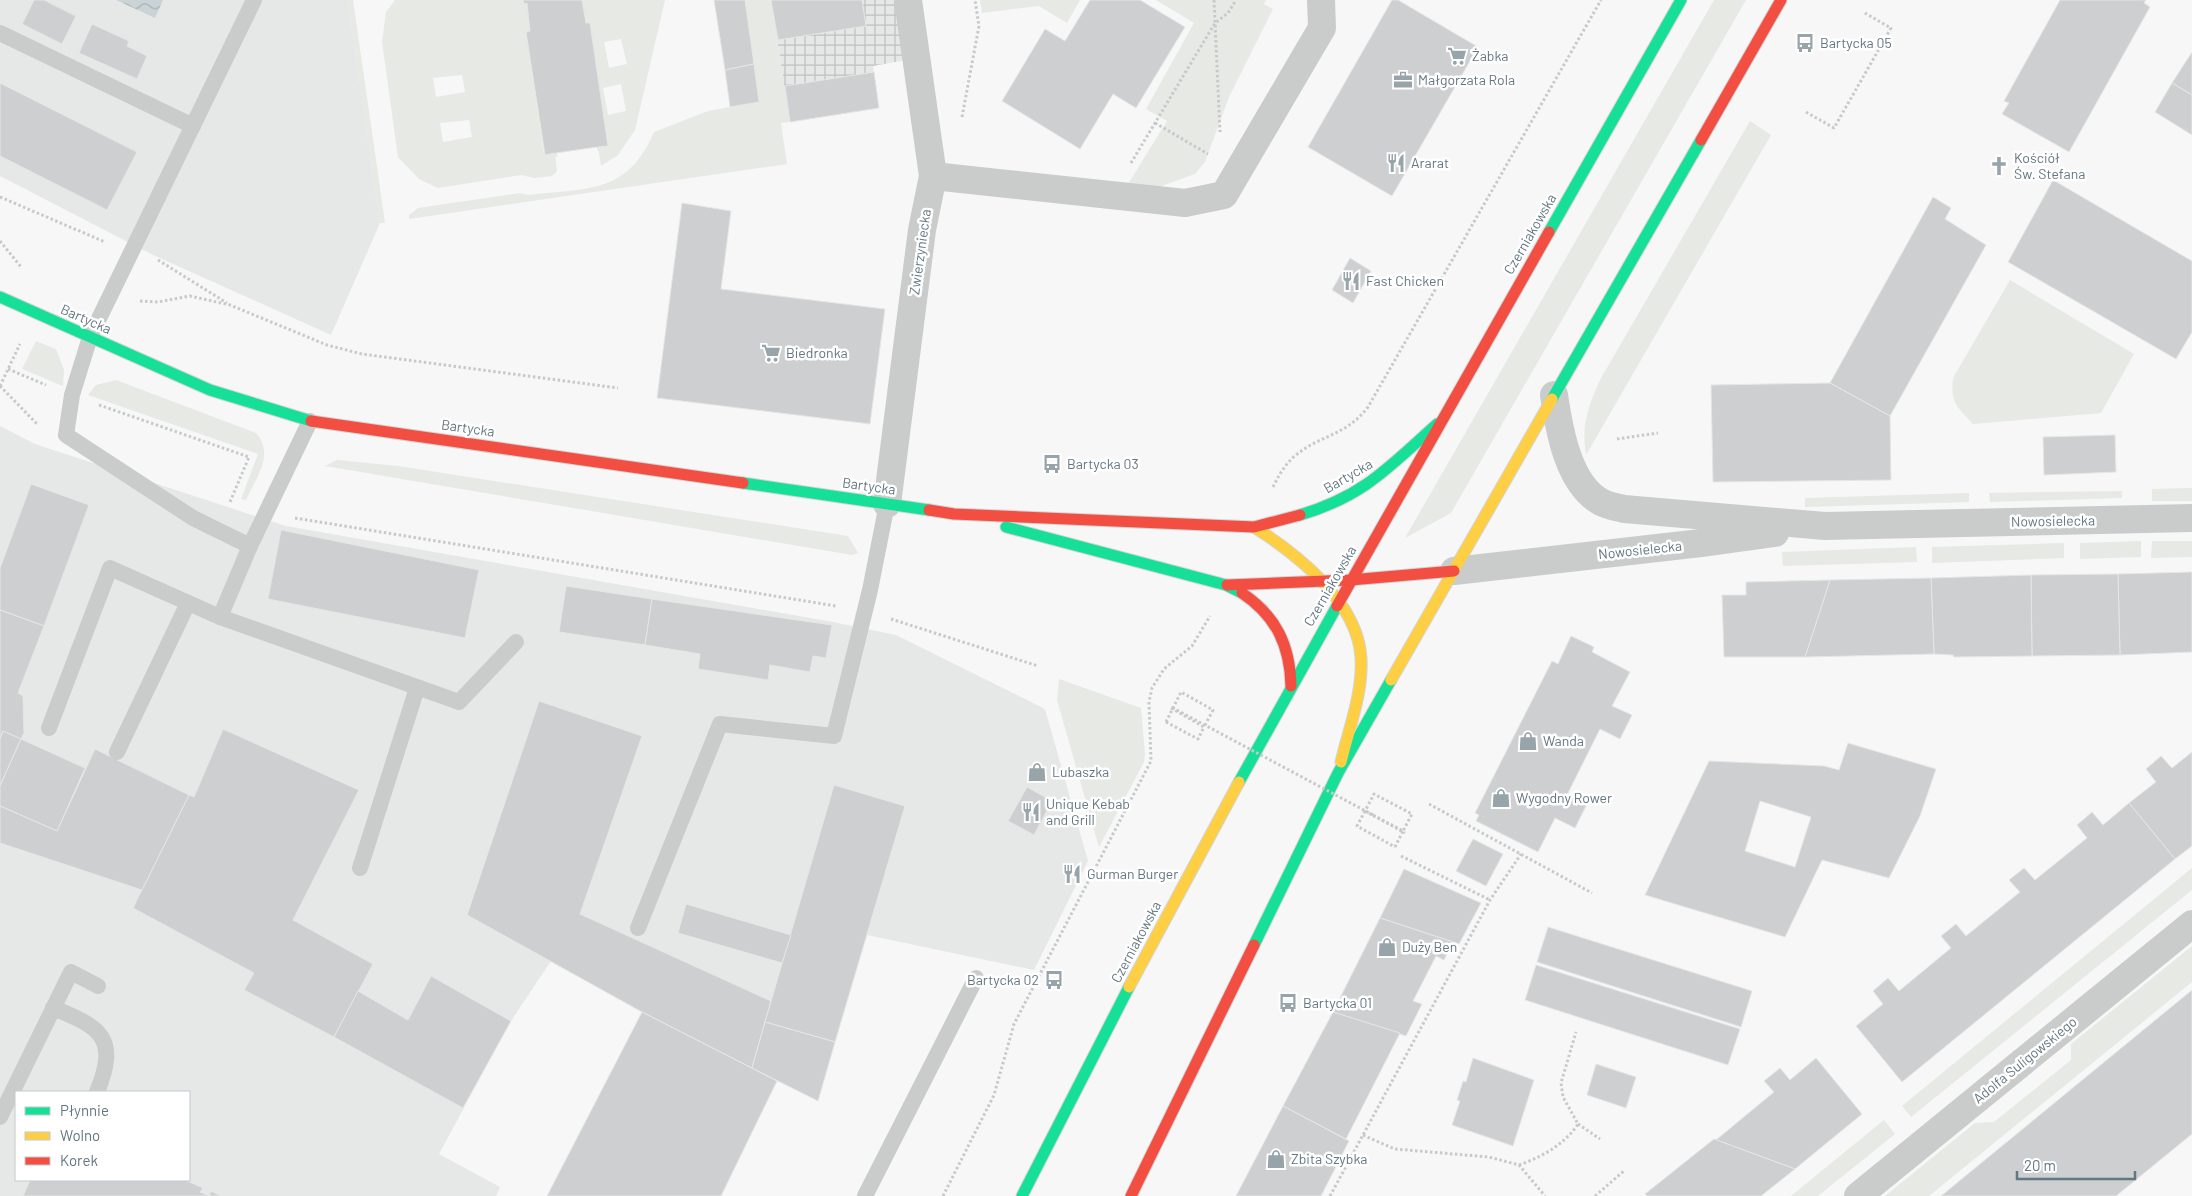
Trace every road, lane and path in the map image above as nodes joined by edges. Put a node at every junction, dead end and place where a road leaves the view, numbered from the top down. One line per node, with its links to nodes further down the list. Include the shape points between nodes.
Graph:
1 (254, 0): 18 (lane)
2 (908, 0): 20 (street, Zwierzyniecka)
3 (1214, 0): 11 (path)
4 (1236, 0): 11 (path)
5 (1321, 0): 21 (street, via 1322,28)
6 (1601, 0): 37 (path, via 1368,407 1350,427 1293,458 1280,474)
7 (1681, 0): 33 (main road, Czerniakowska)
8 (1781, 0): 31 (main road)
9 (976, 1): 16 (path, via 979,26)
10 (1863, 12): 13 (path, via 1891,28)
11 (1215, 24): 17 (path); 19 (path)
12 (0, 32): 18 (lane)
13 (1866, 72): 14 (path); 15 (path, via 1834,128)
14 (1870, 75)
15 (1806, 112)
16 (961, 121)
17 (1155, 122): 21 (path, via 1222,162); 22 (path)
18 (193, 126): 24 (lane)
19 (1220, 133)
20 (933, 176): 22 (street); 38 (street, Zwierzyniecka, via 922,230)
21 (1224, 195): 22 (street, via 1185,203)
22 (1112, 196)
23 (0, 297): 26 (main road, Bartycka)
24 (109, 299): 26 (lane); 29 (path, via 158,302 190,296 230,305 327,345 362,354)
25 (24, 336): 27 (path)
26 (90, 337): 30 (lane); 32 (main road, Bartycka, via 210,390)
27 (8, 369): 28 (path); 30 (path)
28 (0, 385): 35 (path, via 40,428)
29 (618, 388)
30 (72, 395): 35 (lane); 39 (path, via 249,457 230,502)
31 (1554, 395): 42 (street, Nowosielecka, via 1560,439 1583,486 1601,502 1624,509); 45 (main road)
32 (310, 421): 38 (main road, Bartycka); 39 (lane)
33 (1440, 421): 43 (main road, Bartycka, via 1385,472 1344,499 1300,517); 46 (main road, Czerniakowska)
34 (1658, 433): 36 (path)
35 (66, 435): 44 (lane, via 193,518)
36 (1617, 439)
37 (1270, 495)
38 (887, 504): 40 (main road, Bartycka); 51 (lane)
39 (267, 511): 44 (lane); 51 (path)
40 (954, 514): 43 (main road, Bartycka); 48 (main road, Bartycka)
41 (2192, 518): 42 (street, Nowosielecka)
42 (1825, 526): 45 (street, Nowosielecka)
43 (1254, 527): 47 (main road, via 1293,552)
44 (250, 546): 52 (lane)
45 (1454, 571): 46 (main road, Bartycka); 62 (main road)
46 (1350, 580): 47 (main road, Bartycka); 49 (main road, Czerniakowska)
47 (1322, 582): 48 (main road, Bartycka); 49 (main road)
48 (1226, 585): 56 (main road, Bartycka, via 1252,599 1278,626 1292,666)
49 (1337, 602): 56 (main road, Czerniakowska); 62 (main road, via 1355,631 1361,656 1360,680)
50 (188, 603): 52 (lane); 60 (lane, via 110,568); 61 (lane)
51 (866, 611): 55 (path); 72 (lane, via 834,736 720,724)
52 (220, 617): 57 (lane)
53 (1210, 617): 85 (path, via 1192,646 1164,669 1152,688 1149,702 1151,760 1014,1024 994,1095)
54 (516, 642): 57 (lane, via 459,702)
55 (1038, 666)
56 (1290, 686): 86 (main road, Czerniakowska, via 1123,997)
57 (417, 688): 68 (lane)
58 (1172, 708): 59 (path, bridge); 59 (path, bridge, via 1166,722 1198,739); 59 (path, via 1181,692 1213,710); 65 (path, bridge)
59 (1204, 727)
60 (48, 728)
61 (117, 752)
62 (1338, 773): 87 (main road)
63 (1429, 804): 66 (path)
64 (1365, 812): 65 (path, bridge); 65 (path, bridge, via 1357,826 1395,847); 65 (path, via 1374,794 1412,814)
65 (1404, 832)
66 (1521, 854): 69 (path); 70 (path)
67 (1401, 856): 70 (path)
68 (360, 868)
69 (1592, 893)
70 (1490, 900): 80 (path)
71 (2192, 924): 91 (street, Adolfa Suligowskiego)
72 (638, 928)
73 (976, 978): 84 (lane)
74 (98, 986): 75 (lane, via 71,972)
75 (53, 1008): 77 (lane, via 86,1021 104,1041 108,1056); 78 (lane)
76 (1576, 1032): 79 (path, via 1561,1083 1563,1097)
77 (97, 1091)
78 (0, 1117)
79 (1578, 1124): 81 (path); 82 (path, via 1572,1133 1540,1157)
80 (1363, 1135): 82 (path, via 1395,1149 1489,1157); 88 (path)
81 (1600, 1139)
82 (1519, 1164): 89 (path)
83 (1625, 1170): 90 (path)
84 (865, 1196)
85 (943, 1196)
86 (1022, 1196)
87 (1131, 1196)
88 (1330, 1196)
89 (1545, 1196)
90 (1595, 1196)
91 (1858, 1196)

